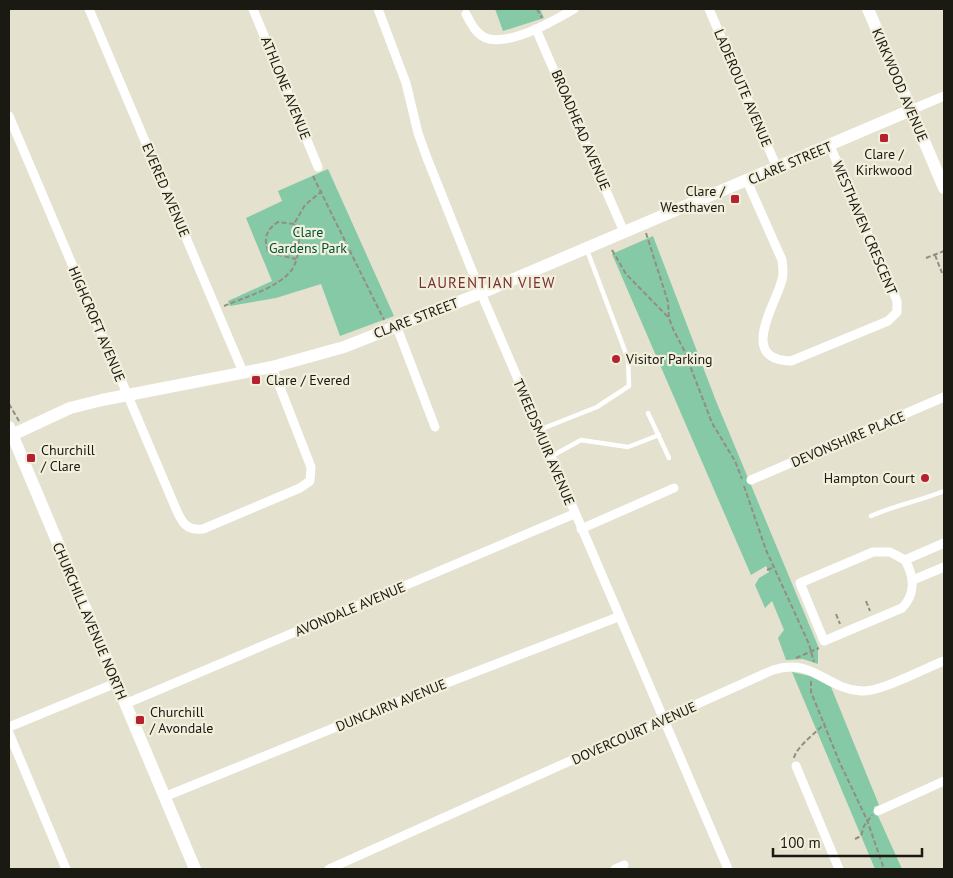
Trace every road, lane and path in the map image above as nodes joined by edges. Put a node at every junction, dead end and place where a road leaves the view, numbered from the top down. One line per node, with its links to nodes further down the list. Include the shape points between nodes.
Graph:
1 (89, 9): 29 (street, EVERED AVENUE)
2 (254, 9): 13 (street, ATHLONE AVENUE)
3 (378, 9): 28 (street, TWEEDSMUIR AVENUE, via 406,83 427,158)
4 (574, 9): 8 (street)
5 (709, 9): 14 (street, LADEROUTE AVENUE)
6 (868, 9): 10 (street, KIRKWOOD AVENUE)
7 (466, 14): 8 (street, via 474,30 489,39)
8 (536, 29): 20 (street, BROADHEAD AVENUE)
9 (944, 96): 10 (street, CLARE STREET)
10 (912, 110): 12 (street, CLARE STREET); 16 (street, KIRKWOOD AVENUE)
11 (9, 116): 34 (street, HIGHCROFT AVENUE)
12 (830, 146): 14 (street, CLARE STREET); 15 (street, WESTHAVEN CRESCENT, via 897,301 897,312 888,321 791,361 771,357 764,345 766,317 784,272 782,260)
13 (318, 167): 17 (path, via 313,175)
14 (777, 168): 15 (street, CLARE STREET)
15 (747, 181): 19 (street, CLARE STREET)
16 (944, 188)
17 (322, 191): 18 (path, via 305,205); 31 (path)
18 (294, 224): 26 (path, via 299,242); 26 (path, via 278,222 268,230 265,241 271,253)
19 (643, 224): 20 (street, CLARE STREET); 30 (path, via 668,302)
20 (624, 232): 21 (street, CLARE STREET)
21 (607, 239): 22 (street, CLARE STREET); 30 (path, via 626,274)
22 (587, 248): 28 (street, CLARE STREET); 40 (lane, via 628,359 629,386 597,407)
23 (944, 251): 24 (path)
24 (935, 255): 25 (path); 27 (path)
25 (926, 258)
26 (296, 259): 29 (path, via 292,270 280,280)
27 (942, 273)
28 (481, 293): 31 (street, CLARE STREET); 40 (street, TWEEDSMUIR AVENUE)
29 (217, 310): 33 (street, EVERED AVENUE)
30 (669, 318): 53 (path, via 712,423 739,470 756,526)
31 (392, 327): 32 (street, CLARE STREET, via 344,347); 39 (street)
32 (272, 367): 33 (street, CLARE STREET); 34 (street, HIGHCROFT AVENUE, via 311,468 310,480 300,488 203,529 190,529 182,523)
33 (243, 372): 34 (street, CLARE STREET)
34 (128, 396): 41 (street, CLARE STREET, via 70,408)
35 (944, 397): 45 (street, DEVONSHIRE PLACE)
36 (9, 404): 38 (path)
37 (648, 413): 42 (lane)
38 (17, 416)
39 (435, 427)
40 (539, 430): 43 (street, TWEEDSMUIR AVENUE)
41 (10, 433): 63 (street, CHURCHILL AVENUE NORTH)
42 (658, 435): 43 (lane, via 628,447 581,440); 44 (lane)
43 (550, 457): 48 (street, TWEEDSMUIR AVENUE)
44 (669, 458)
45 (751, 480)
46 (674, 488): 50 (street)
47 (944, 491): 49 (lane, via 917,503 896,505)
48 (574, 514): 50 (street, TWEEDSMUIR AVENUE); 64 (street, AVONDALE AVENUE)
49 (871, 516)
50 (581, 529): 57 (street, TWEEDSMUIR AVENUE)
51 (944, 543): 52 (street)
52 (905, 560): 56 (street); 58 (street, via 890,552 873,552 800,583)
53 (775, 567): 55 (path); 59 (path)
54 (944, 567): 56 (street)
55 (767, 570)
56 (913, 580): 58 (street, via 910,596 902,608)
57 (618, 617): 65 (street, TWEEDSMUIR AVENUE); 71 (street, DUNCAIRN AVENUE)
58 (824, 641): 59 (path, via 822,646)
59 (811, 652): 60 (path); 62 (path)
60 (792, 660)
61 (944, 660): 62 (street, DOVERCOURT AVENUE, via 866,691 845,687)
62 (813, 671): 65 (street, DOVERCOURT AVENUE, via 792,666 773,670); 66 (path, via 811,692)
63 (116, 683): 64 (street, CHURCHILL AVENUE NORTH); 67 (street)
64 (125, 704): 71 (street, CHURCHILL AVENUE NORTH)
65 (664, 720): 77 (street, DOVERCOURT AVENUE); 78 (street, TWEEDSMUIR AVENUE)
66 (825, 723): 69 (path, via 800,746 794,756); 73 (path)
67 (9, 727)
68 (9, 733): 75 (street)
69 (796, 766): 79 (street)
70 (944, 781): 72 (street)
71 (164, 797): 76 (street, CHURCHILL AVENUE NORTH)
72 (878, 811): 73 (path)
73 (867, 820): 74 (path, via 860,836); 80 (path)
74 (855, 839)
75 (66, 869)
76 (195, 869)
77 (329, 869)
78 (728, 869)
79 (839, 869)
80 (884, 869)

